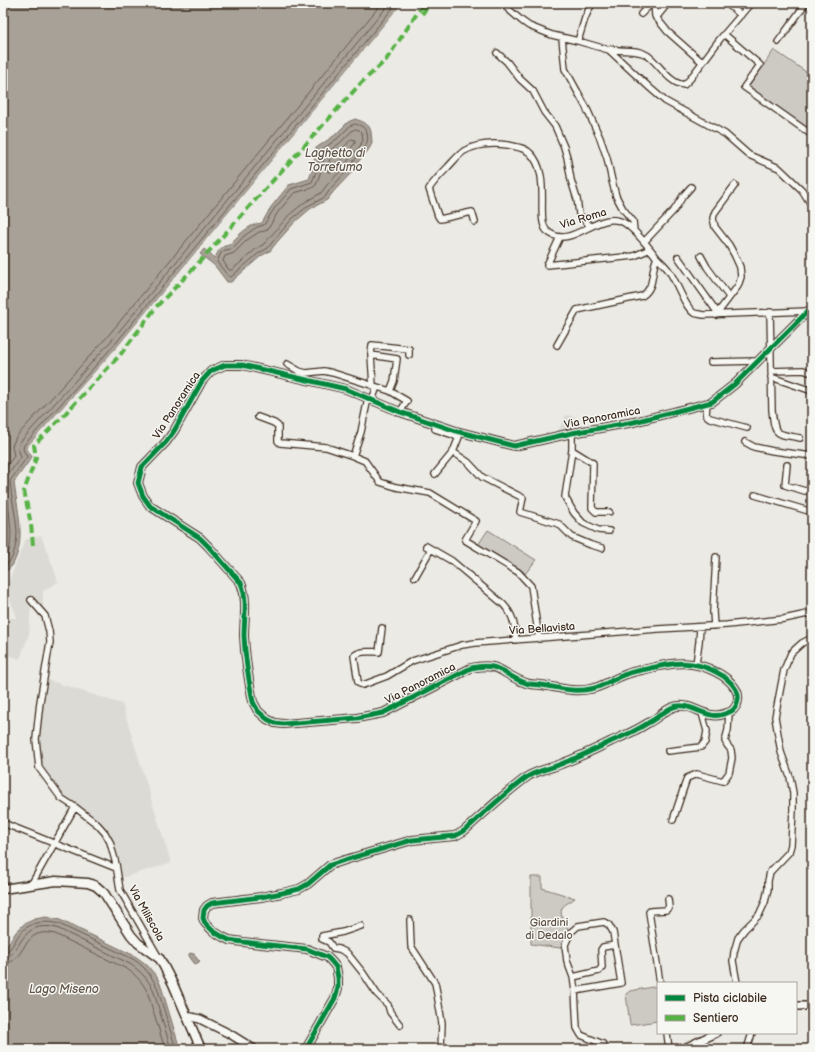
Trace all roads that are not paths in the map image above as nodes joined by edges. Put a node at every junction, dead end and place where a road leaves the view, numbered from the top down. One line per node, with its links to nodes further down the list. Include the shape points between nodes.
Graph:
1 (511, 3): 12 (street, via 507,8 529,26)
2 (592, 3): 13 (street)
3 (653, 3): 8 (street); 10 (street)
4 (668, 3): 10 (street)
5 (726, 3): 9 (street)
6 (751, 3): 9 (street)
7 (806, 3): 14 (street)
8 (641, 14)
9 (741, 15): 11 (street)
10 (656, 18): 17 (street)
11 (724, 34): 17 (street); 18 (street, via 760,65 744,87)
12 (562, 38): 13 (street); 24 (street, via 565,69 600,138 616,196 633,221)
13 (578, 41): 15 (street)
14 (778, 42)
15 (609, 50): 17 (street, via 639,51 656,62 670,78 684,85); 21 (street, via 665,101 725,134 749,155 779,168 802,190)
16 (498, 53): 23 (street, via 533,92 555,126 567,157 579,214)
17 (702, 62)
18 (812, 135)
19 (735, 185): 31 (street, via 713,218 715,227 729,245 740,267 740,282)
20 (691, 187): 26 (street, via 675,209)
21 (812, 206)
22 (475, 222): 25 (street, Via Roma, via 472,212 440,219 429,189 463,152 484,144 502,144 526,149 535,159 542,183 543,226 554,236)
23 (590, 226): 24 (street, Via Roma, via 616,220); 25 (street, Via Roma, via 571,236)
24 (634, 231): 26 (street, Via Roma)
25 (560, 237): 27 (street, via 547,265 634,256)
26 (644, 242): 27 (street, Via Roma)
27 (650, 249): 30 (street, Via Roma)
28 (701, 256): 31 (street)
29 (678, 257): 34 (street)
30 (657, 258): 34 (street, Via Roma, via 670,272 693,312 703,315); 35 (street, via 652,283 646,293 577,310)
31 (729, 297): 34 (street)
32 (810, 311): 33 (street, Via Roma); 36 (street, Via Panoramica)
33 (770, 312): 34 (street, Via Roma); 36 (street)
34 (716, 313)
35 (557, 345)
36 (770, 348): 39 (street, Via Panoramica); 42 (street)
37 (409, 355): 38 (street, via 409,349 372,345)
38 (371, 356): 45 (street); 46 (street, via 397,359)
39 (758, 361): 40 (street); 49 (street, Via Panoramica, via 735,384)
40 (711, 362)
41 (287, 364): 45 (street, via 306,373 324,371)
42 (771, 371): 43 (street, via 803,370); 44 (street)
43 (812, 373)
44 (771, 377): 47 (street); 55 (street, via 775,431)
45 (375, 386): 46 (street); 48 (street)
46 (390, 391): 50 (street, via 407,401)
47 (812, 391)
48 (370, 399): 50 (street, Via Panoramica); 59 (street); 79 (street, Via Panoramica, via 346,389 242,365 225,365 211,371 202,382 174,431 142,467 138,483 150,506 200,538 241,583 244,590 245,639 251,692 258,711 267,719 283,724 383,714 471,668 480,666 500,669 527,684 588,690 601,687 633,672 676,663)
49 (707, 403): 53 (street, via 706,416); 54 (street, Via Panoramica, via 634,422)
50 (400, 412): 52 (street, Via Panoramica)
51 (258, 417): 59 (street, via 278,426 280,443 326,447)
52 (436, 424): 54 (street, Via Panoramica, via 514,446); 58 (street, via 435,429 459,437)
53 (747, 428)
54 (572, 433): 57 (street)
55 (800, 438)
56 (745, 442): 60 (street, via 773,452)
57 (572, 450): 65 (street, via 593,463 592,508 596,512); 67 (street, via 565,496 583,523 598,530)
58 (453, 452): 62 (street); 68 (street, via 468,462 482,477 523,498 520,512 559,524 572,537)
59 (353, 456): 76 (street, via 365,461 380,482 430,493 476,521 465,540 518,572 531,586)
60 (812, 456)
61 (787, 465): 63 (street, via 785,485 805,491)
62 (435, 474)
63 (812, 489)
64 (755, 495): 66 (street)
65 (609, 512)
66 (812, 512)
67 (609, 531)
68 (602, 548)
69 (716, 557): 73 (street)
70 (415, 576): 78 (street, via 428,548 452,561 510,611)
71 (31, 600): 83 (street, Via Miliscola, via 45,616 50,642 36,739 39,768 61,798)
72 (812, 613): 73 (street, Via Bellavista)
73 (714, 626): 74 (street, Via Bellavista)
74 (700, 627): 76 (street, Via Bellavista); 79 (street)
75 (382, 628): 78 (street, Via Bellavista, via 379,652 361,652 354,656 360,684 387,676 412,661 462,645)
76 (539, 638): 78 (street, Via Bellavista)
77 (812, 638): 99 (street, via 791,653 784,670 775,717 781,752 793,793 791,845 789,852 770,872 765,902 759,915 738,938 733,961)
78 (516, 640)
79 (696, 664): 80 (street, Via Panoramica, via 722,675 737,690 737,704)
80 (729, 712): 81 (street, via 720,716); 84 (street, via 725,741 731,750 729,773 723,780 696,774 687,778)
81 (702, 713): 82 (street, via 707,730 705,742 701,747); 95 (street, via 685,706 672,708 614,741 529,776 455,836 418,839 345,860 330,866 299,889 212,903 204,910 205,923 212,931 229,940 307,949)
82 (668, 751)
83 (75, 807): 86 (street); 87 (street, Via Miliscola, via 98,825 105,834 110,842)
84 (673, 820)
85 (3, 823): 86 (street)
86 (54, 844): 87 (street); 88 (street)
87 (116, 868): 96 (street, Via Miliscola, via 120,890)
88 (31, 885): 89 (main road); 96 (main road, via 62,882 88,883 96,886 104,893 138,943)
89 (3, 889)
90 (668, 899): 98 (street, via 666,910 649,912)
91 (410, 920): 111 (street, via 411,946 435,983 442,1023)
92 (361, 926): 94 (street, via 322,936 322,939 329,942)
93 (615, 945): 97 (street, via 603,947 601,950 602,967 599,972); 97 (street, via 613,932 604,922 575,928 565,946); 100 (street, via 621,983)
94 (333, 948): 95 (street); 104 (street, via 347,953 388,1005)
95 (327, 957): 110 (street, via 336,968 338,988)
96 (160, 959): 103 (main road, Via Miliscola)
97 (573, 977): 100 (street)
98 (660, 982)
99 (737, 982)
100 (575, 991): 112 (street, via 577,1028 581,1035 603,1044)
101 (797, 1006): 102 (street)
102 (812, 1006)
103 (187, 1016): 108 (main road, Via Miliscola); 109 (street, via 200,1019)
104 (400, 1025)
105 (667, 1034): 113 (street)
106 (714, 1034): 114 (street)
107 (752, 1034): 115 (street)
108 (201, 1049)
109 (254, 1049)
110 (306, 1049)
111 (441, 1049)
112 (606, 1049)
113 (670, 1049)
114 (683, 1049)
115 (747, 1049)

